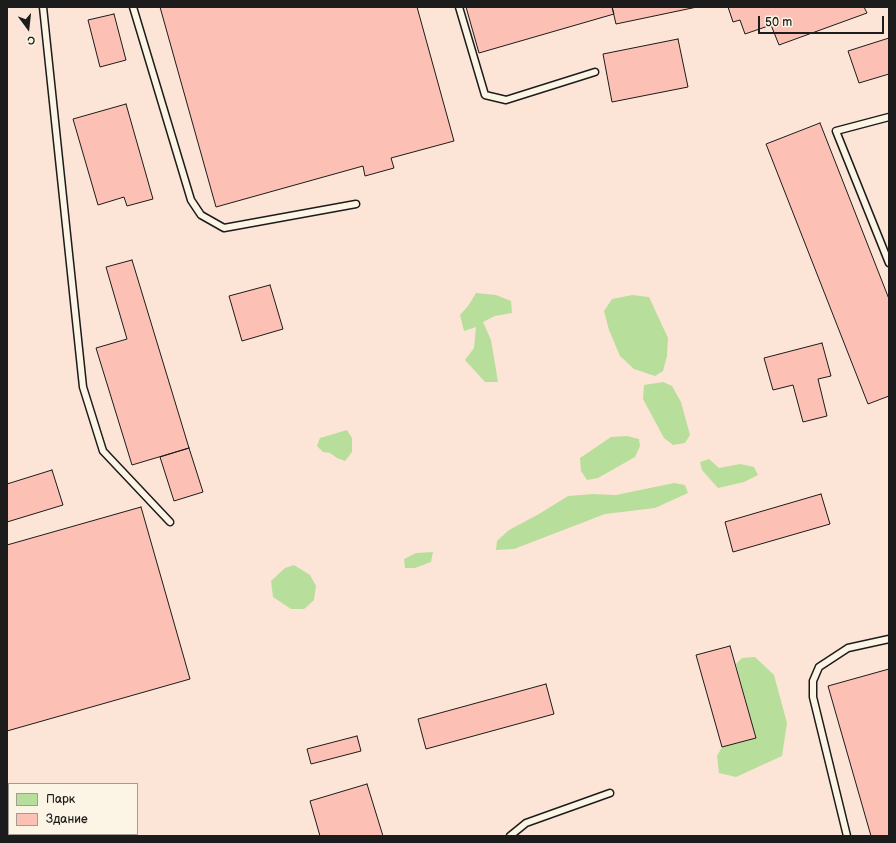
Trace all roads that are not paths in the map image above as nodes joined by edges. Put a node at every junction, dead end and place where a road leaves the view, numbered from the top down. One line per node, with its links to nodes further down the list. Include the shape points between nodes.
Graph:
1 (43, 7): 8 (lane, via 82,387 103,450)
2 (133, 7): 6 (lane, via 191,200 201,215 224,228)
3 (459, 7): 4 (lane, via 486,95 506,100)
4 (595, 72)
5 (889, 118): 7 (lane, via 836,131)
6 (356, 204)
7 (889, 263)
8 (170, 522)
9 (889, 639): 12 (lane, via 848,648 819,668 813,682 812,697)
10 (610, 793): 11 (lane, via 526,823)
11 (510, 836)
12 (847, 836)

